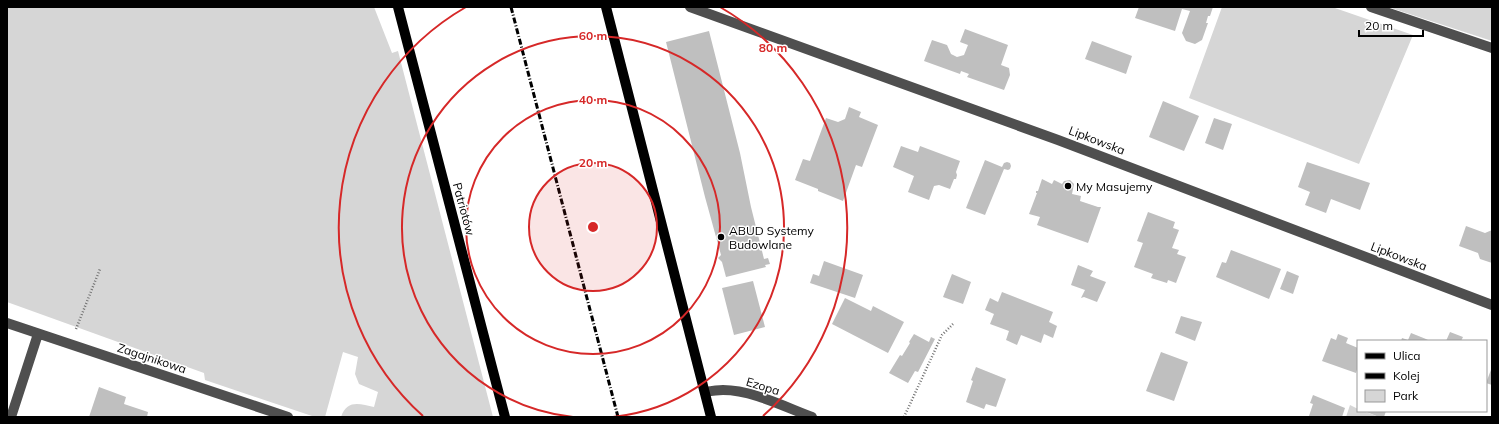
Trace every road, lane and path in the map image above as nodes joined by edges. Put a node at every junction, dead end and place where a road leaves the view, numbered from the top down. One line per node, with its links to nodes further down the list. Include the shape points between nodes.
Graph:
1 (398, 7): 15 (main road, Patriotów)
2 (606, 7): 12 (main road)
3 (690, 7): 7 (street, Lipkowska, via 1058,140)
4 (1370, 7): 5 (street)
5 (1492, 48)
6 (100, 269): 11 (path)
7 (1492, 305)
8 (7, 323): 10 (street, Zagajnikowa)
9 (954, 324): 18 (path, via 942,335)
10 (38, 334): 11 (street, Zagajnikowa); 13 (street)
11 (70, 345): 14 (street, Zagajnikowa)
12 (705, 392): 16 (main road); 17 (street, Ezopa, via 739,392)
13 (11, 417)
14 (288, 417)
15 (505, 417)
16 (711, 417)
17 (812, 417)
18 (904, 417)

